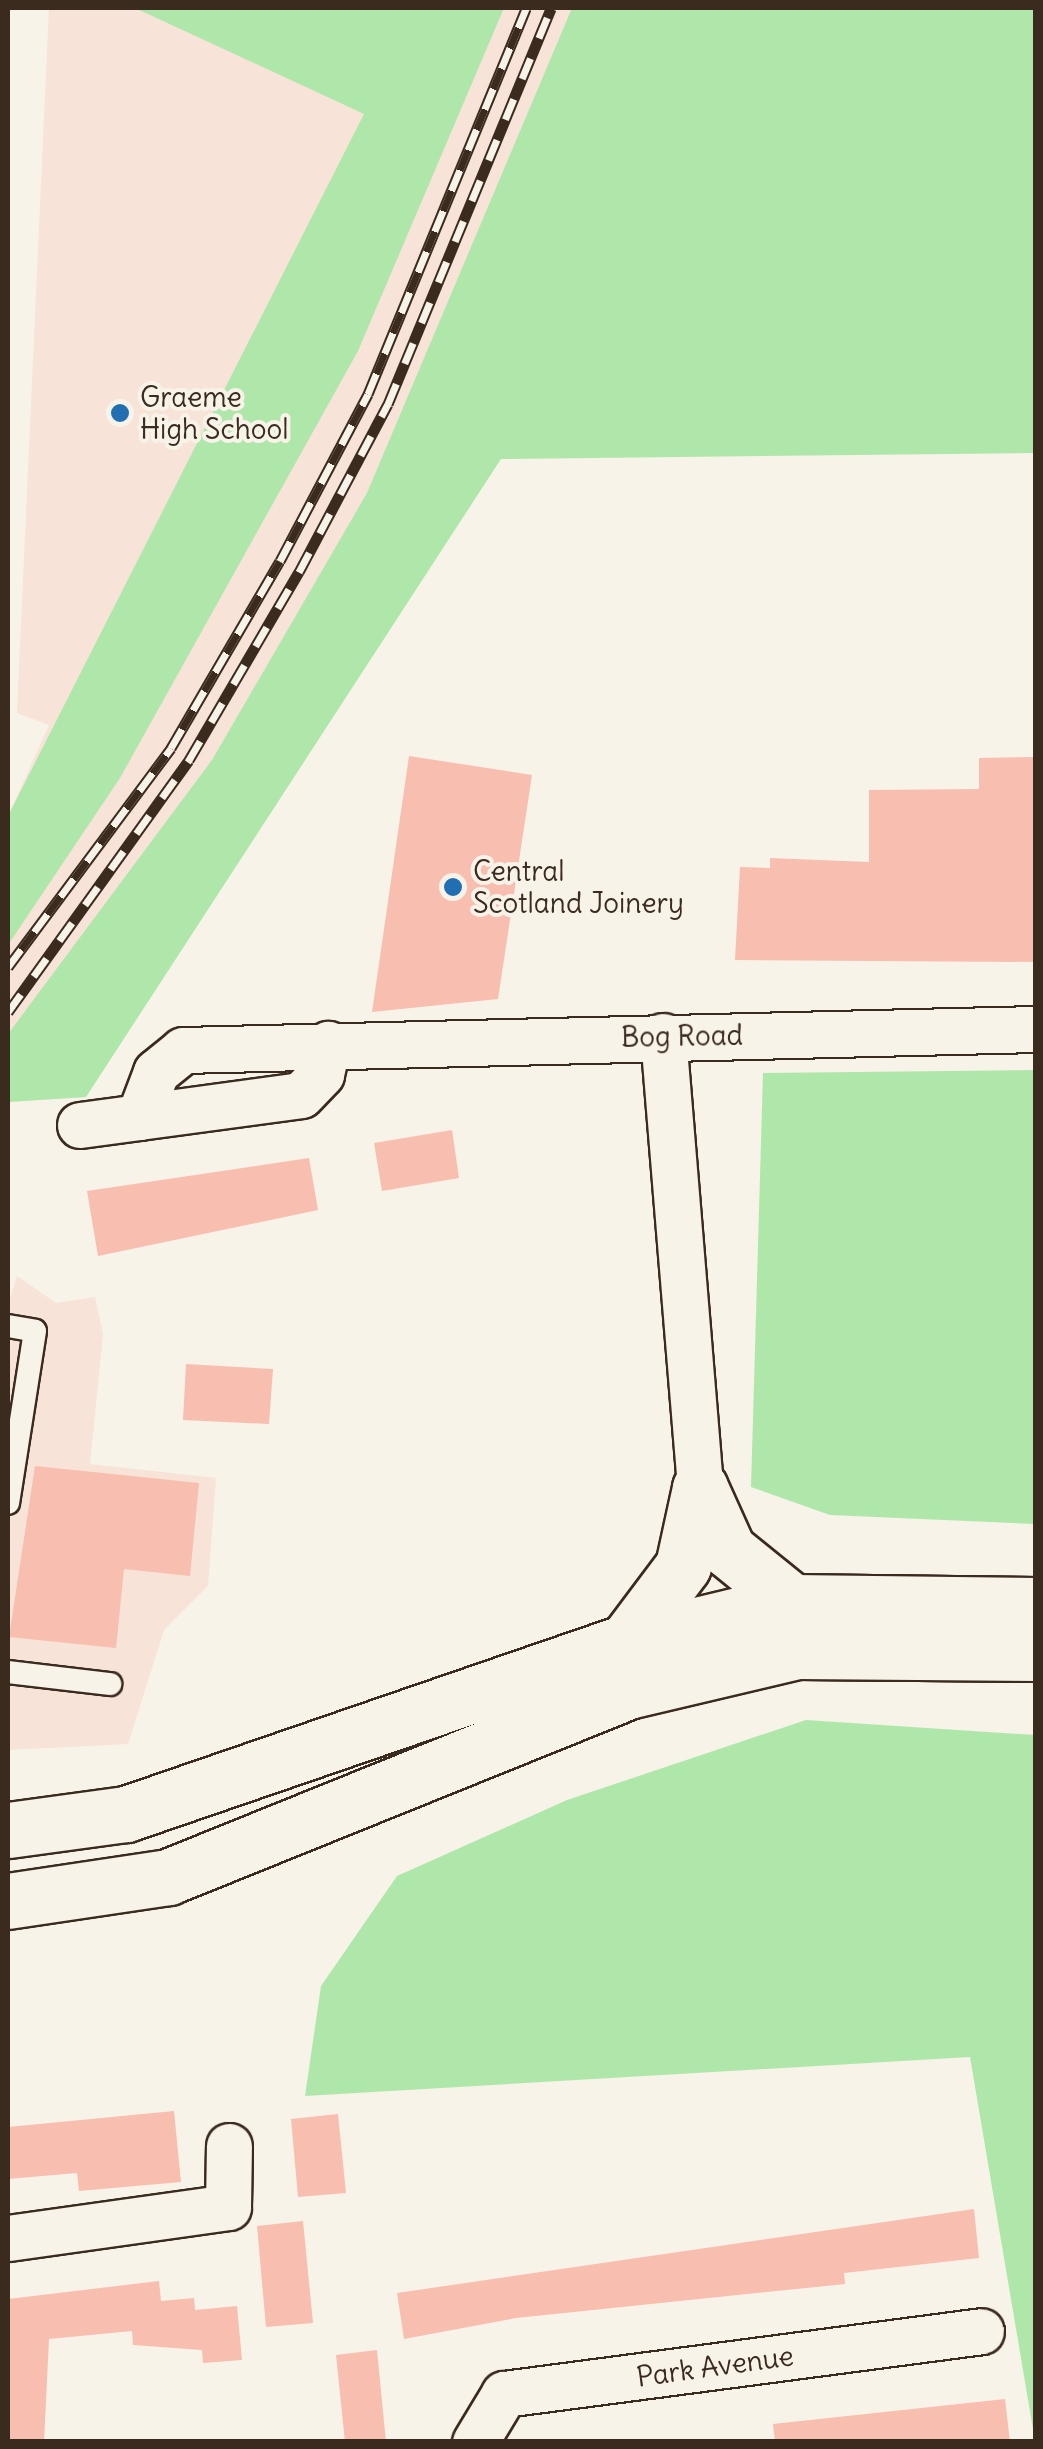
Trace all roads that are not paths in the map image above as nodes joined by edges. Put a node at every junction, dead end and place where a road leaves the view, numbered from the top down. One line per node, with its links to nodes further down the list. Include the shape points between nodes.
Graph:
1 (1036, 1029): 2 (street, Bog Road)
2 (663, 1036): 3 (street, Bog Road); 7 (street)
3 (328, 1044): 4 (street, via 321,1074 302,1095); 4 (street, Bog Road, via 183,1050 156,1072)
4 (138, 1117): 5 (street)
5 (80, 1126)
6 (8, 1326): 8 (lane, via 35,1331)
7 (700, 1488): 9 (main road, via 728,1550); 11 (main road, via 683,1566)
8 (8, 1502)
9 (792, 1602): 10 (main road); 11 (main road)
10 (1036, 1605)
11 (626, 1642): 15 (main road, via 180,1797 77,1823)
12 (1036, 1653): 16 (main road, via 797,1651 628,1691 168,1877)
13 (8, 1672): 14 (lane)
14 (110, 1684)
15 (8, 1826)
16 (8, 1901)
17 (230, 2146): 18 (street, via 228,2208)
18 (8, 2238)
19 (981, 2331): 20 (street, Park Avenue, via 504,2394)
20 (474, 2442)

